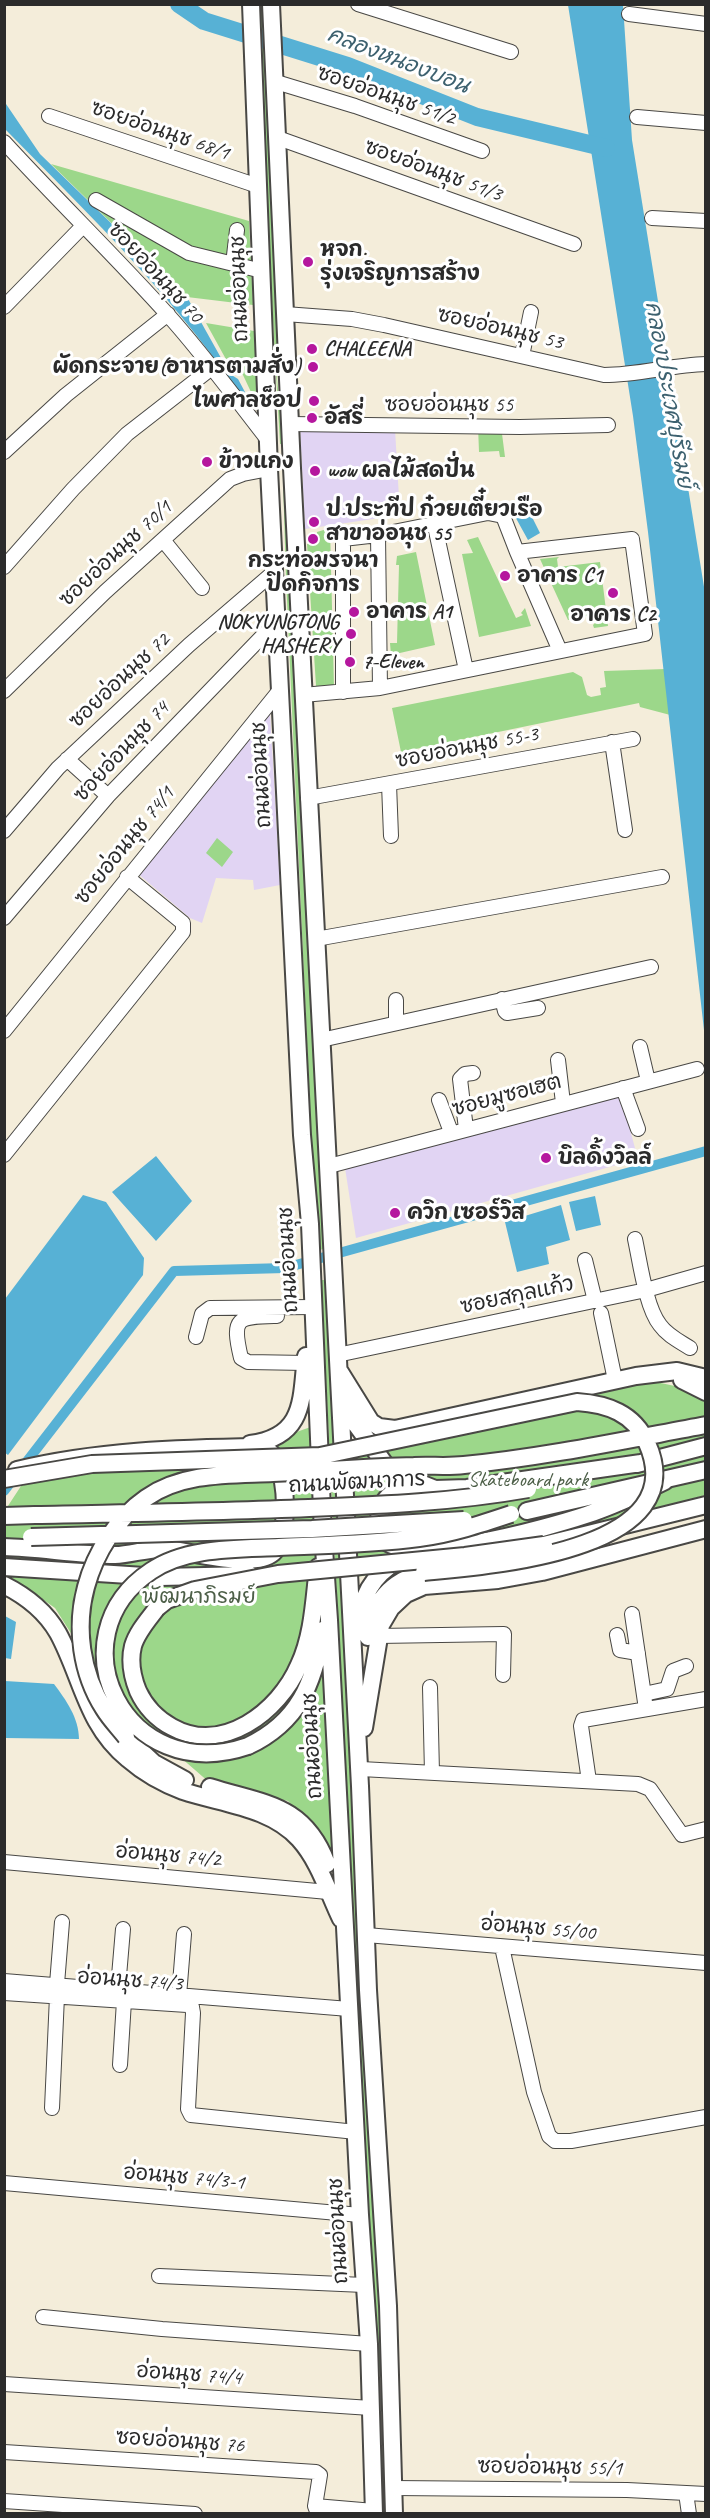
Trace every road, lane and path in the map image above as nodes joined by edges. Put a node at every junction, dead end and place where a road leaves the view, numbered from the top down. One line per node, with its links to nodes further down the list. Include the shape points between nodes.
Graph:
1 (251, 4): 14 (main road, ถนนอ่อนนุช)
2 (271, 4): 7 (main road, ถนนอ่อนนุช)
3 (358, 4): 6 (street)
4 (629, 14): 5 (street)
5 (705, 24)
6 (511, 52)
7 (276, 80): 11 (main road, ถนนอ่อนนุช); 13 (street, ซอยอ่อนนุช 51/2)
8 (49, 116): 14 (street, ซอยอ่อนนุช 68/1)
9 (637, 117): 10 (street)
10 (705, 123)
11 (278, 138): 20 (street, ซอยอ่อนนุช 51/3); 26 (main road, ถนนอ่อนนุช)
12 (4, 142): 18 (street, ซอยอ่อนนุช 70)
13 (482, 151)
14 (258, 186): 22 (main road, ถนนอ่อนนุช)
15 (96, 200): 21 (street, via 189,253)
16 (652, 218): 17 (street)
17 (705, 221)
18 (82, 227): 23 (street); 25 (street, ซอยอ่อนนุช 70)
19 (237, 230): 21 (street)
20 (574, 244)
21 (233, 264): 22 (street)
22 (262, 272): 32 (main road, ถนนอ่อนนุช)
23 (4, 307)
24 (531, 312): 27 (street)
25 (168, 314): 29 (street, ซอยอ่อนนุช 70); 33 (street, via 66,395)
26 (285, 314): 27 (street, ซอยอ่อนนุช 53, via 352,319); 30 (main road, ถนนอ่อนนุช)
27 (522, 356): 28 (street, ซอยอ่อนนุช 53, via 604,375)
28 (705, 364)
29 (213, 367): 32 (street, ซอยอ่อนนุช 70); 40 (street, via 127,434)
30 (290, 424): 31 (street, ซอยอ่อนนุช 55); 34 (main road, ถนนอ่อนนุช)
31 (609, 425)
32 (268, 440): 35 (main road, ถนนอ่อนนุช)
33 (4, 452)
34 (292, 468): 35 (main road); 50 (main road, ถนนอ่อนนุช)
35 (269, 470): 38 (street, ซอยอ่อนนุช 70/1, via 230,479); 41 (main road, ถนนอ่อนนุช)
36 (437, 524): 37 (street); 39 (street, via 489,513 502,516); 45 (street)
37 (378, 535): 46 (street); 49 (street, via 343,539)
38 (164, 540): 42 (street); 48 (street, ซอยอ่อนนุช 70/1)
39 (517, 552): 44 (street); 44 (street, via 632,539 645,634)
40 (4, 567)
41 (274, 572): 43 (main road, ถนนอ่อนนุช); 53 (street, ซอยอ่อนนุช 72)
42 (202, 588)
43 (277, 621): 47 (main road, ถนนอ่อนนุช); 55 (street, ซอยอ่อนนุช 74)
44 (560, 651): 45 (street)
45 (466, 670): 46 (street)
46 (380, 688): 49 (street)
47 (280, 690): 60 (street, ซอยอ่อนนุช 74/1); 89 (main road, ถนนอ่อนนุช)
48 (4, 691)
49 (343, 692): 50 (street)
50 (303, 695): 56 (main road, ถนนอ่อนนุช)
51 (633, 739): 52 (street, ซอยอ่อนนุช 55-3)
52 (612, 742): 54 (street, ซอยอ่อนนุช 55-3); 57 (street)
53 (67, 759): 55 (street); 58 (street, ซอยอ่อนนุช 72)
54 (389, 784): 56 (street, ซอยอ่อนนุช 55-3); 59 (street)
55 (108, 796): 62 (street, ซอยอ่อนนุช 74)
56 (308, 798): 63 (main road, ถนนอ่อนนุช)
57 (625, 830)
58 (4, 831)
59 (391, 836)
60 (127, 877): 69 (street, ซอยอ่อนนุช 74/1); 82 (street, via 183,923 183,932)
61 (662, 877): 63 (street)
62 (4, 918)
63 (316, 939): 70 (main road, ถนนอ่อนนุช)
64 (651, 967): 65 (street)
65 (502, 999): 67 (street, via 507,1013); 68 (street)
66 (396, 1000): 68 (street)
67 (538, 1008)
68 (396, 1023): 70 (street)
69 (4, 1031)
70 (321, 1040): 83 (main road, ถนนอ่อนนุช)
71 (640, 1047): 75 (street)
72 (558, 1060): 78 (street)
73 (697, 1069): 75 (street, ซอยมูซอเฮต)
74 (473, 1073): 79 (street, via 460,1079)
75 (648, 1082): 76 (street, ซอยมูซอเฮต)
76 (623, 1088): 78 (street, ซอยมูซอเฮต); 80 (street)
77 (439, 1100): 81 (street)
78 (563, 1103): 79 (street, ซอยมูซอเฮต)
79 (466, 1129): 81 (street, ซอยมูซอเฮต)
80 (638, 1129)
81 (451, 1132): 83 (street, ซอยมูซอเฮต)
82 (4, 1155)
83 (329, 1166): 93 (main road, ถนนอ่อนนุช)
84 (636, 1239): 87 (street)
85 (585, 1260): 88 (street)
86 (705, 1273): 87 (street, ซอยสกุลแก้ว)
87 (646, 1290): 88 (street, ซอยสกุลแก้ว); 92 (street, via 660,1326)
88 (598, 1307): 93 (street, ซอยสกุลแก้ว); 97 (street)
89 (314, 1308): 91 (street, via 210,1308 202,1314); 94 (main road); 113 (main road, ถนนอ่อนนุช)
90 (277, 1316): 94 (street, via 240,1319 237,1325 241,1358 248,1362)
91 (196, 1337)
92 (690, 1348)
93 (337, 1362): 97 (main road, via 371,1422 386,1429); 98 (main road, ถนนอ่อนนุช)
94 (306, 1363): 102 (main road, via 301,1406 289,1425 262,1441)
95 (649, 1374): 96 (main road, via 677,1371); 97 (main road); 99 (main road, via 683,1380)
96 (705, 1378)
97 (615, 1380)
98 (339, 1392): 108 (main road, via 355,1423 390,1471); 131 (main road, ถนนอ่อนนุช)
99 (705, 1392)
100 (705, 1425): 140 (main road, bridge, via 461,1466 211,1476 173,1485 146,1498 112,1532 88,1578 81,1603 82,1653 104,1709 126,1737 154,1763 173,1774 260,1800 297,1819 324,1856)
101 (705, 1446): 103 (main road, ถนนพัฒนาการ)
102 (219, 1448): 105 (main road, via 116,1453 53,1461); 115 (main road, via 267,1449 280,1466 283,1527 274,1552 264,1558 225,1559 164,1549 117,1555)
103 (641, 1463): 108 (main road, via 466,1488); 111 (main road, ถนนพัฒนาการ, bridge, via 486,1497 423,1504)
104 (705, 1470): 107 (main road, ถนนพัฒนาการ)
105 (4, 1473)
106 (4, 1479): 131 (main road, bridge, via 92,1464 320,1456 577,1402 613,1409 629,1418 643,1434 652,1456 652,1488 637,1514 622,1527 589,1542 524,1560 424,1572 389,1589 371,1619)
107 (669, 1480): 110 (main road, ถนนพัฒนาการ); 116 (main road, via 609,1507 521,1535)
108 (435, 1488): 116 (main road, via 391,1492 378,1523 382,1540 388,1545)
109 (705, 1505): 118 (main road, bridge, via 543,1545)
110 (519, 1512): 114 (main road, ถนนพัฒนาการ, bridge, via 395,1525); 119 (main road, bridge, via 419,1538 221,1550 172,1559 142,1578 125,1595 110,1623 106,1667 109,1684 125,1714 157,1742 197,1754 217,1754 248,1746 278,1729 299,1704 318,1657)
111 (5, 1516)
112 (705, 1529): 123 (main road, via 542,1572 424,1586 406,1594 391,1608)
113 (322, 1534): 118 (main road, bridge, via 308,1642 298,1668 264,1711 235,1730 212,1737 188,1735 165,1723 145,1704 132,1672 132,1655 141,1628 167,1600 195,1590); 119 (main road, ถนนอ่อนนุช)
114 (4, 1538)
115 (4, 1547)
116 (428, 1549): 131 (main road, via 382,1571 367,1593 357,1638)
117 (4, 1567): 118 (main road, bridge, via 160,1577)
118 (278, 1574)
119 (326, 1579): 140 (main road, ถนนอ่อนนุช)
120 (4, 1585): 138 (main road, via 33,1604 50,1622 66,1650 85,1702 99,1726 128,1759 180,1790 278,1820 311,1854)
121 (632, 1614): 124 (street)
122 (617, 1635): 124 (street, via 620,1650)
123 (378, 1636): 126 (street, via 504,1634); 131 (main road)
124 (638, 1653): 128 (street)
125 (687, 1666): 128 (street, via 673,1671 667,1689)
126 (503, 1675)
127 (430, 1687): 133 (street)
128 (644, 1694): 130 (street)
129 (705, 1698): 130 (street)
130 (646, 1708): 134 (street, via 583,1720)
131 (360, 1716): 132 (main road); 135 (main road, ถนนอ่อนนุช)
132 (361, 1769): 133 (street); 135 (main road)
133 (432, 1773): 134 (street)
134 (590, 1781): 136 (street, via 645,1786 682,1835)
135 (360, 1786): 143 (main road, ถนนอ่อนนุช)
136 (705, 1829)
137 (4, 1862): 138 (street, อ่อนนุช 74/2)
138 (328, 1892): 140 (main road)
139 (62, 1923): 147 (street)
140 (345, 1928): 151 (main road, ถนนอ่อนนุช)
141 (123, 1929): 149 (street)
142 (184, 1934): 150 (street)
143 (366, 1935): 144 (street, อ่อนนุช 55/00); 165 (main road, ถนนอ่อนนุช, via 388,2306)
144 (502, 1947): 145 (street, อ่อนนุช 55/00); 154 (street, via 534,2092 549,2136 555,2141)
145 (705, 1963)
146 (4, 1981): 147 (street)
147 (57, 1990): 148 (street, อ่อนนุช 74/3); 149 (street, อ่อนนุช 74/3); 153 (street)
148 (4, 1993)
149 (121, 1994): 150 (street); 152 (street); 155 (street, อ่อนนุช 74/3, via 192,2007 188,2109 191,2115)
150 (179, 1996): 151 (street)
151 (349, 2009): 155 (main road, ถนนอ่อนนุช)
152 (120, 2065)
153 (52, 2108)
154 (705, 2116)
155 (356, 2132): 157 (main road, ถนนอ่อนนุช)
156 (4, 2183): 157 (street, อ่อนนุช 74/3-1)
157 (360, 2215): 159 (main road, ถนนอ่อนนุช)
158 (159, 2276): 159 (street)
159 (364, 2285): 161 (main road, ถนนอ่อนนุช)
160 (43, 2317): 161 (street)
161 (369, 2344): 163 (main road, ถนนอ่อนนุช)
162 (4, 2384): 163 (street, อ่อนนุช 74/4)
163 (371, 2408): 164 (main road, ถนนอ่อนนุช)
164 (372, 2451): 165 (main road, via 388,2462); 167 (main road, ถนนอ่อนนุช)
165 (392, 2451): 168 (main road, ถนนอ่อนนุช)
166 (4, 2452): 172 (street, ซอยอ่อนนุช 76, via 316,2472 320,2475)
167 (374, 2491): 168 (main road, via 387,2484); 173 (main road, ถนนอ่อนนุช)
168 (393, 2491): 169 (street, ซอยอ่อนนุช 55/1); 175 (main road, ถนนอ่อนนุช)
169 (686, 2493): 170 (street, ซอยอ่อนนุช 55/1); 176 (street)
170 (705, 2494)
171 (4, 2501): 174 (street)
172 (317, 2510): 173 (street, ซอยอ่อนนุช 76)
173 (374, 2512)
174 (195, 2514)
175 (394, 2514)
176 (689, 2514)

